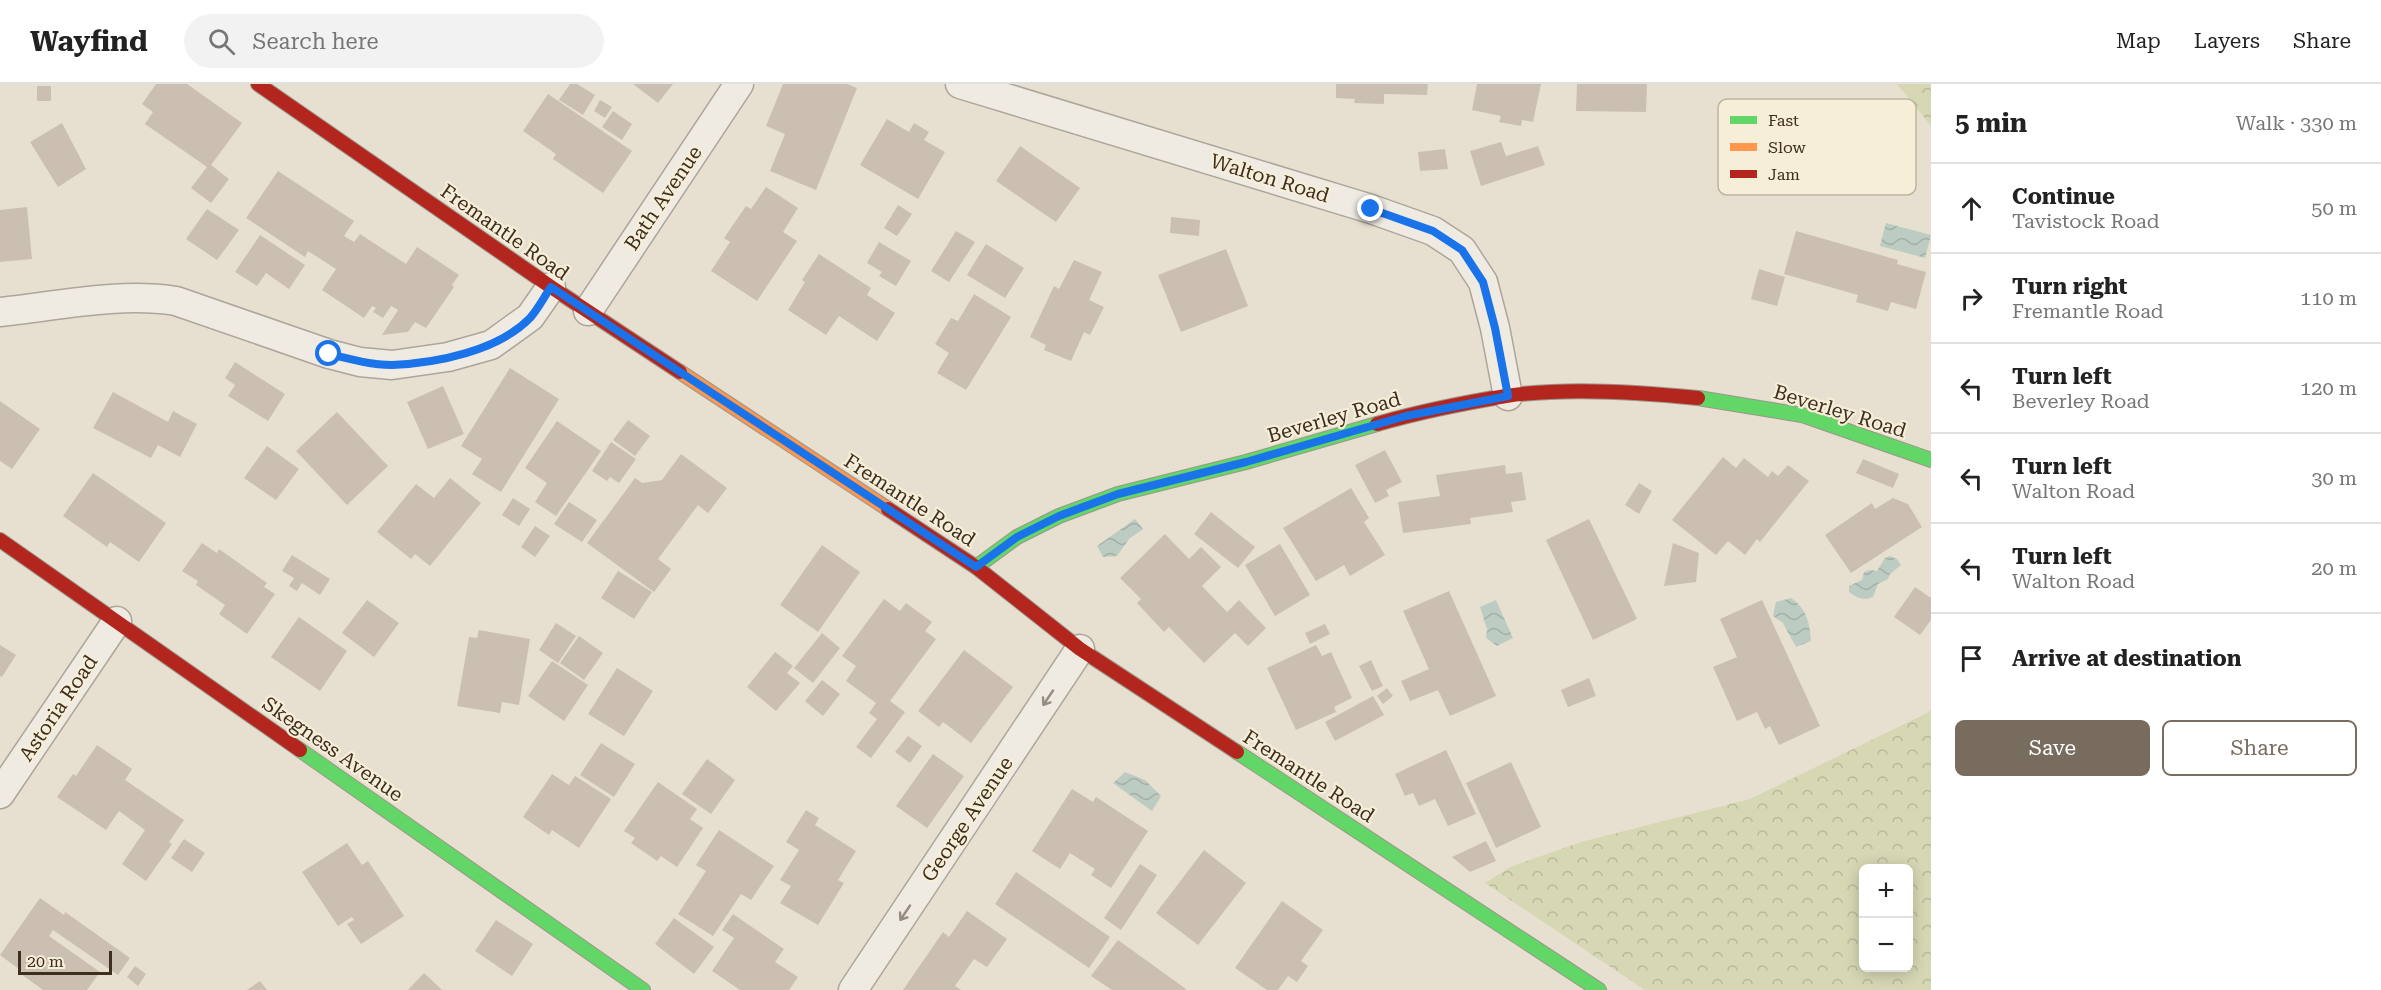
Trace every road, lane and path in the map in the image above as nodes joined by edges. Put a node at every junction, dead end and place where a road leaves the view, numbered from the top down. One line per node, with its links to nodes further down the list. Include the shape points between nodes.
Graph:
1 (258, 84): 4 (street, Fremantle Road)
2 (739, 84): 5 (street, Bath Avenue)
3 (960, 84): 7 (street, Walton Road, via 1433,231 1462,250 1483,282)
4 (551, 287): 5 (street, Fremantle Road); 6 (street, via 530,317 491,345 448,357 392,365 329,354 176,301 154,297)
5 (588, 311): 10 (street, Fremantle Road)
6 (0, 312)
7 (1508, 396): 8 (street, Beverley Road, via 1580,392 1726,400 1802,415); 10 (street, Beverley Road, via 1406,416 1118,494 1017,537)
8 (1931, 460)
9 (0, 540): 11 (street, Skegness Avenue)
10 (976, 567): 12 (street, Fremantle Road)
11 (117, 621): 13 (street, Astoria Road); 14 (street, Skegness Avenue)
12 (1080, 649): 15 (street, George Avenue, one-way to 15); 16 (street, Fremantle Road)
13 (0, 794)
14 (643, 990)
15 (853, 990)
16 (1599, 990)

